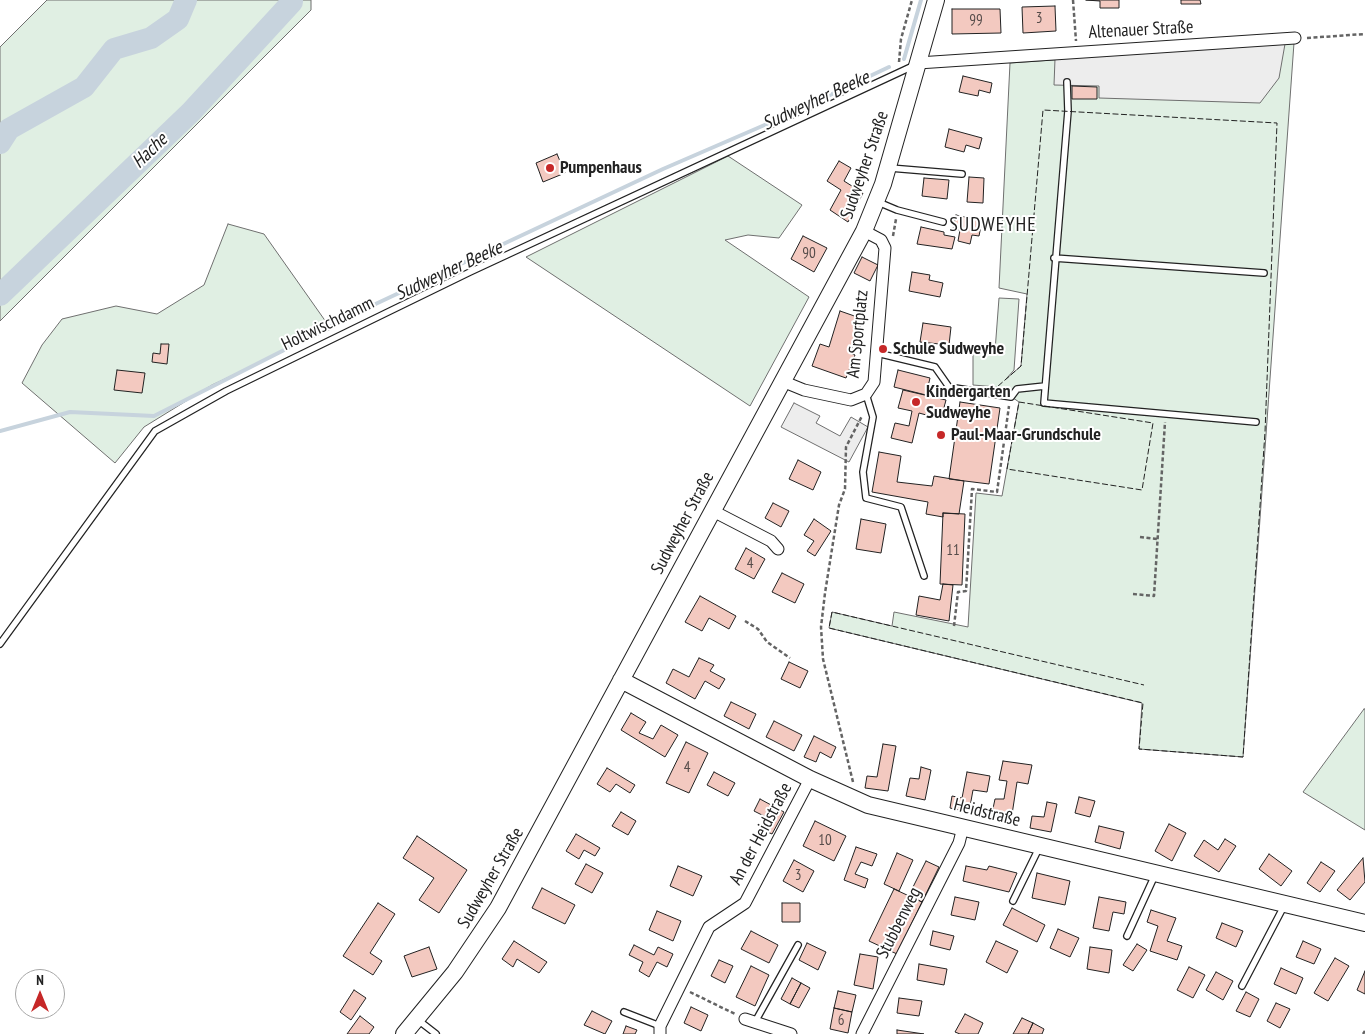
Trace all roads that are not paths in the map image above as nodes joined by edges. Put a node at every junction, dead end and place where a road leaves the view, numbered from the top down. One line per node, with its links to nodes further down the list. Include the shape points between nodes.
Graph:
1 (936, 0): 3 (main road, Sudweyher Straße)
2 (1295, 38): 3 (street, Altenauer Straße)
3 (918, 63): 5 (main road, Sudweyher Straße); 20 (lane, Holtwischdamm, via 470,272 226,391 155,431)
4 (1067, 82): 10 (lane, via 1068,111)
5 (888, 168): 6 (lane); 7 (main road, Sudweyher Straße)
6 (962, 174)
7 (876, 201): 8 (lane); 9 (main road, Sudweyher Straße)
8 (943, 222)
9 (864, 231): 12 (street, Am Sportplatz, via 880,240 885,248); 13 (main road, Sudweyher Straße)
10 (1054, 258): 11 (lane); 14 (lane)
11 (1264, 273)
12 (874, 352): 14 (lane, via 935,367 949,387 1010,397 1017,389); 15 (street, Am Sportplatz, via 874,382)
13 (782, 381): 15 (street, Am Sportplatz, via 838,398 851,400); 17 (main road, Sudweyher Straße)
14 (1045, 386): 16 (lane, via 1044,403)
15 (866, 394): 19 (lane, via 873,418 863,472 866,498 901,507)
16 (1256, 422)
17 (713, 511): 18 (street, via 771,541); 21 (main road, Sudweyher Straße)
18 (778, 549)
19 (924, 576)
20 (0, 644)
21 (621, 680): 22 (main road, Heidstraße); 33 (main road, Sudweyher Straße, via 498,908 475,944)
22 (810, 780): 23 (main road, Heidstraße, via 851,799); 35 (street, An der Heidstraße, via 745,903 709,927)
23 (963, 827): 24 (main road, Heidstraße); 39 (street, Stubbenweg, via 959,843)
24 (1040, 846): 25 (main road, Heidstraße); 26 (lane)
25 (1155, 873): 27 (main road, Heidstraße); 29 (lane)
26 (1013, 901)
27 (1285, 904): 28 (main road, Heidstraße); 31 (lane)
28 (1365, 923)
29 (1127, 936)
30 (798, 944): 34 (lane)
31 (1242, 986)
32 (624, 1012): 35 (lane, An der Heidstraße)
33 (416, 1019): 36 (main road, Sudweyher Straße); 37 (lane)
34 (750, 1021): 38 (street)
35 (660, 1030)
36 (404, 1034)
37 (436, 1034)
38 (791, 1034)
39 (862, 1034)

